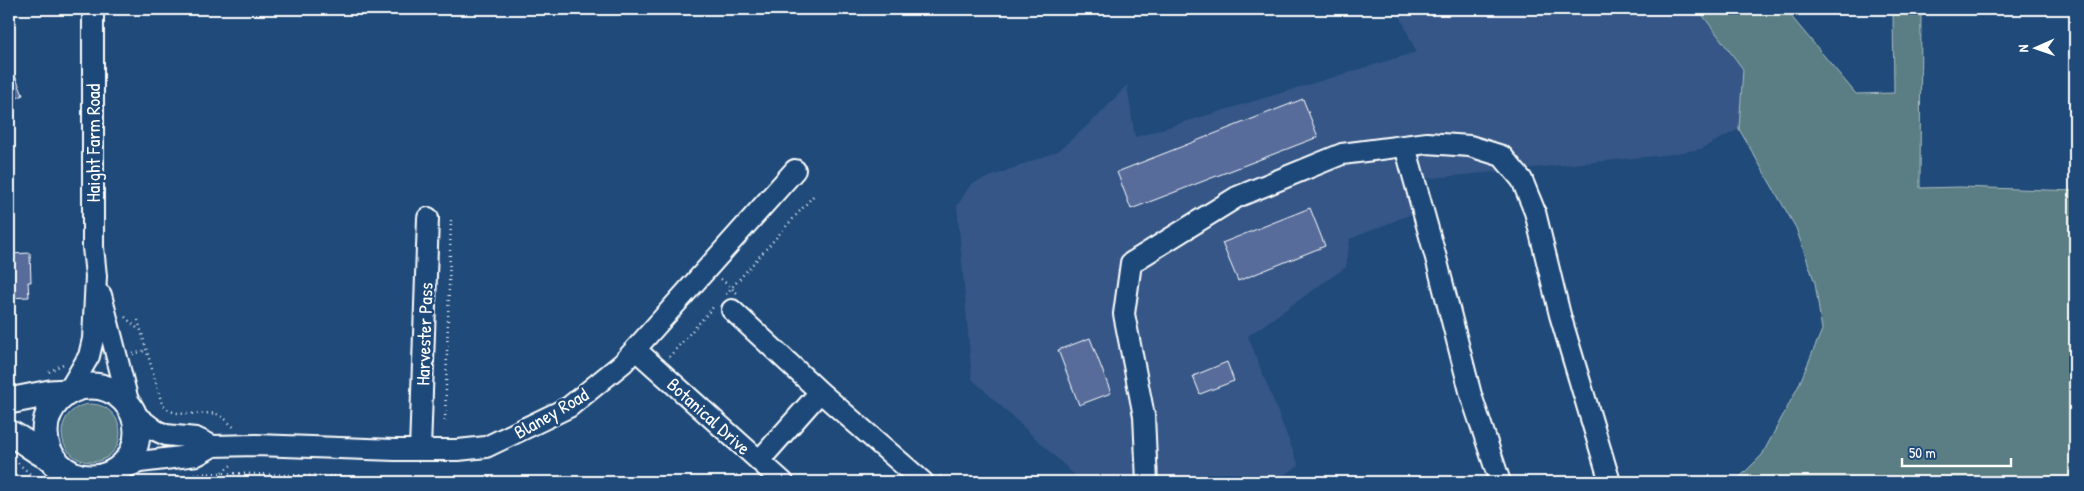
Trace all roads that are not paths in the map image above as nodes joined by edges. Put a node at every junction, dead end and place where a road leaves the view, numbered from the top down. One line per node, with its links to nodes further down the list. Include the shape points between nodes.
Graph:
1 (93, 9): 5 (street, Haight Farm Road, via 93,247)
2 (1405, 146): 20 (street, via 1342,154 1237,197 1131,263 1124,314 1144,416); 21 (street, via 1471,395); 22 (street, via 1427,143 1470,146 1502,156 1522,180 1535,212 1560,315)
3 (795, 170): 7 (street, Blaney Road)
4 (428, 218): 14 (street, Harvester Pass)
5 (96, 276): 8 (street, Haight Farm Road, via 93,339 89,356); 11 (street, Haight Farm Road)
6 (732, 310): 9 (street)
7 (636, 350): 14 (street, Blaney Road, via 569,407 486,448); 15 (street, Botanical Drive)
8 (68, 392): 10 (main road); 11 (main road, via 91,386 106,388 119,395); 16 (main road, via 48,415 46,428 46,442)
9 (820, 392): 15 (street); 19 (street)
10 (9, 401)
11 (131, 410): 13 (street, Blaney Road, via 155,430 196,438); 17 (main road, via 137,430 136,443 131,455)
12 (9, 433): 16 (main road, via 23,440)
13 (213, 446): 14 (street, Blaney Road); 17 (street, Blaney Road, via 198,455 140,462)
14 (420, 450)
15 (759, 461): 18 (street, Botanical Drive)
16 (57, 471): 17 (main road, via 85,478)
17 (113, 477)
18 (783, 482)
19 (923, 482)
20 (1148, 482)
21 (1500, 482)
22 (1610, 482)

